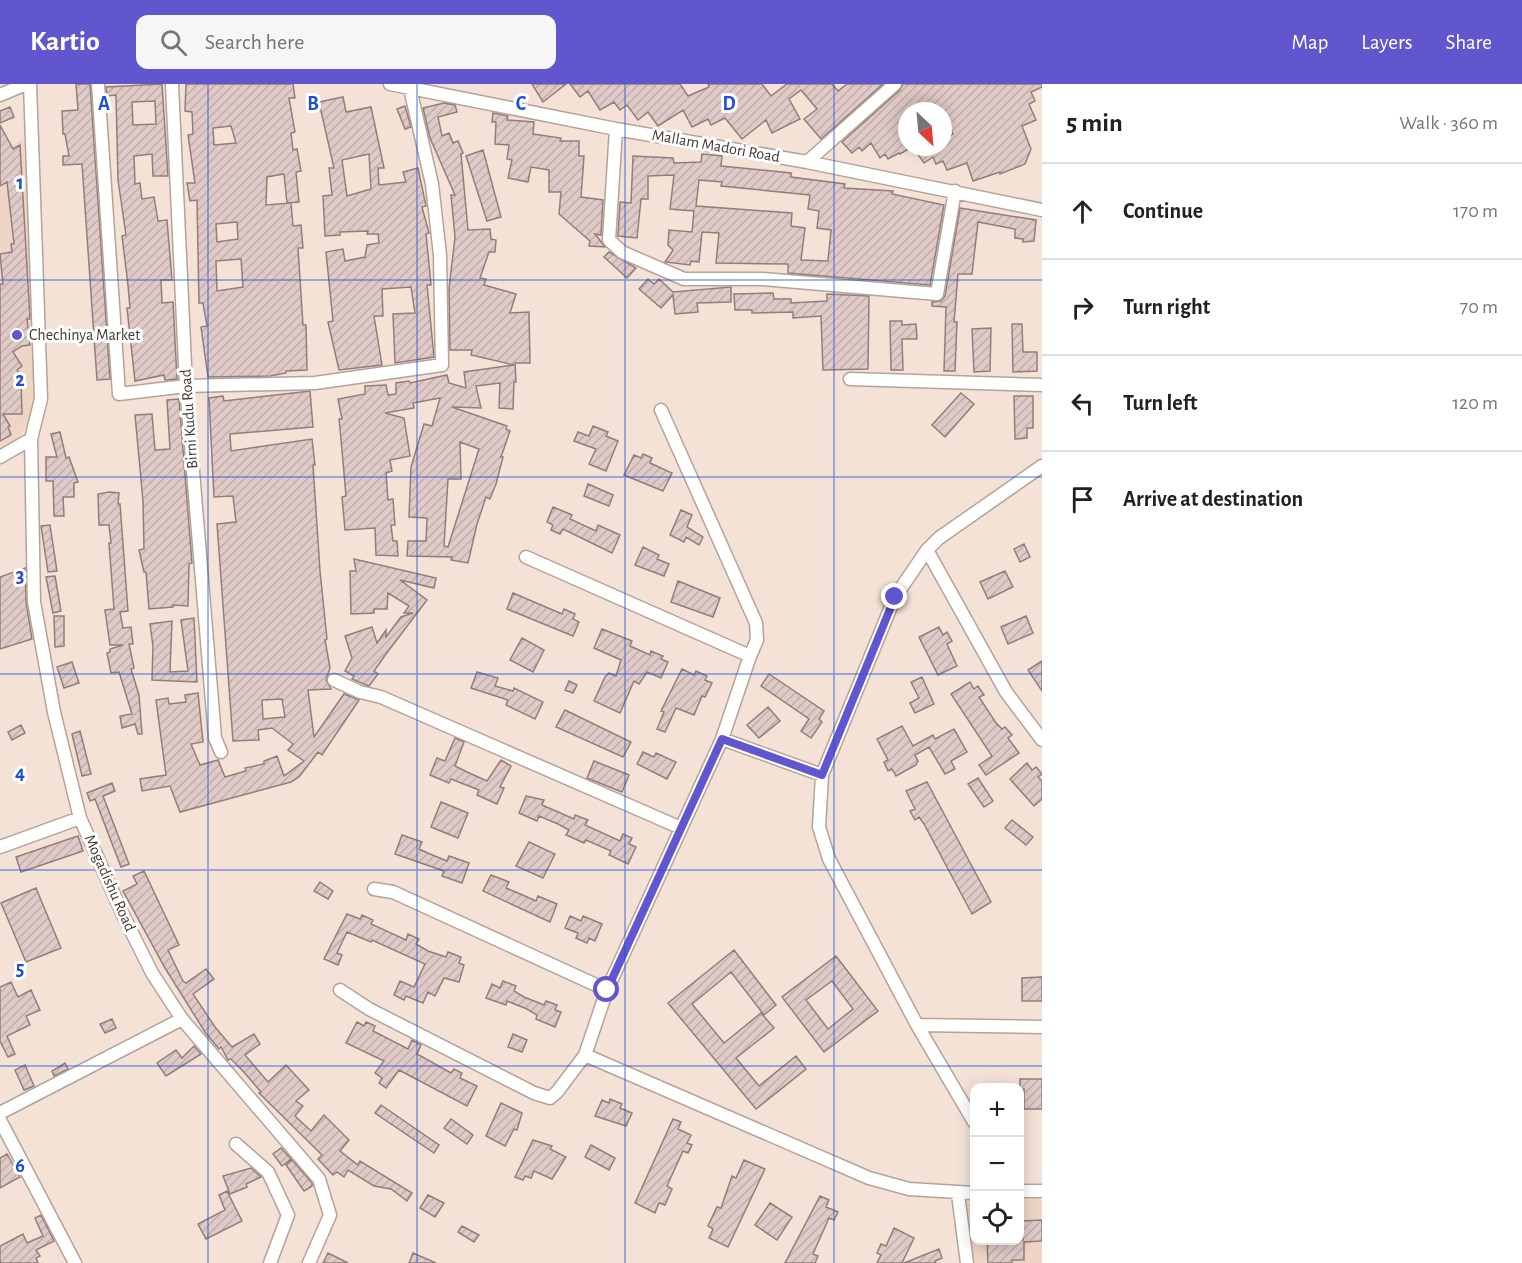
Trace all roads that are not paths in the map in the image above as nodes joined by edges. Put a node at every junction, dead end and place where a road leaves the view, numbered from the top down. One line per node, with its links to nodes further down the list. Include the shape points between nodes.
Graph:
1 (28, 84): 7 (street); 16 (street, Mogadishu Road, via 40,399)
2 (98, 84): 14 (street, via 119,394)
3 (172, 84): 14 (street, Birni Kudu Road)
4 (390, 84): 6 (street, Mallam Madori Road)
5 (895, 84): 9 (street)
6 (410, 86): 8 (street, Mallam Madori Road); 14 (street, via 432,184 440,255 442,365 315,383)
7 (7, 90)
8 (616, 129): 9 (street, Mallam Madori Road); 10 (street, via 609,240 622,252 684,279 764,279 937,294)
9 (807, 162): 10 (street, Mallam Madori Road)
10 (955, 191): 11 (street, Mallam Madori Road)
11 (1042, 210)
12 (850, 379): 13 (street)
13 (1042, 385)
14 (186, 386): 25 (street, Birni Kudu Road, via 215,738)
15 (661, 410): 21 (street, via 756,624 757,640)
16 (31, 439): 17 (street); 27 (street, Mogadishu Road, via 34,602 54,712)
17 (0, 458)
18 (1042, 466): 19 (street)
19 (927, 550): 24 (street, via 1006,692); 26 (street, via 895,597)
20 (526, 557): 21 (street)
21 (750, 656): 23 (street)
22 (334, 680): 28 (street)
23 (722, 739): 26 (street); 28 (street)
24 (1042, 740)
25 (221, 752)
26 (822, 775): 34 (street, via 819,827 829,859)
27 (80, 818): 29 (street); 33 (street, Mogadishu Road, via 152,973)
28 (681, 828): 32 (street)
29 (0, 847)
30 (374, 889): 32 (street, via 393,892)
31 (340, 990): 36 (street, via 411,1030 550,1098)
32 (607, 990): 36 (street)
33 (182, 1019): 37 (street); 47 (street, Mogadishu Road, via 320,1179 330,1215)
34 (917, 1025): 35 (street); 38 (street)
35 (1042, 1027)
36 (585, 1055): 44 (street, via 869,1178 909,1189)
37 (0, 1113)
38 (970, 1114)
39 (0, 1120): 45 (street)
40 (236, 1144): 46 (street, via 268,1172 288,1215)
41 (1024, 1191): 42 (street)
42 (1042, 1191)
43 (970, 1193): 44 (street)
44 (958, 1194): 48 (street)
45 (75, 1263)
46 (270, 1263)
47 (309, 1263)
48 (967, 1263)

